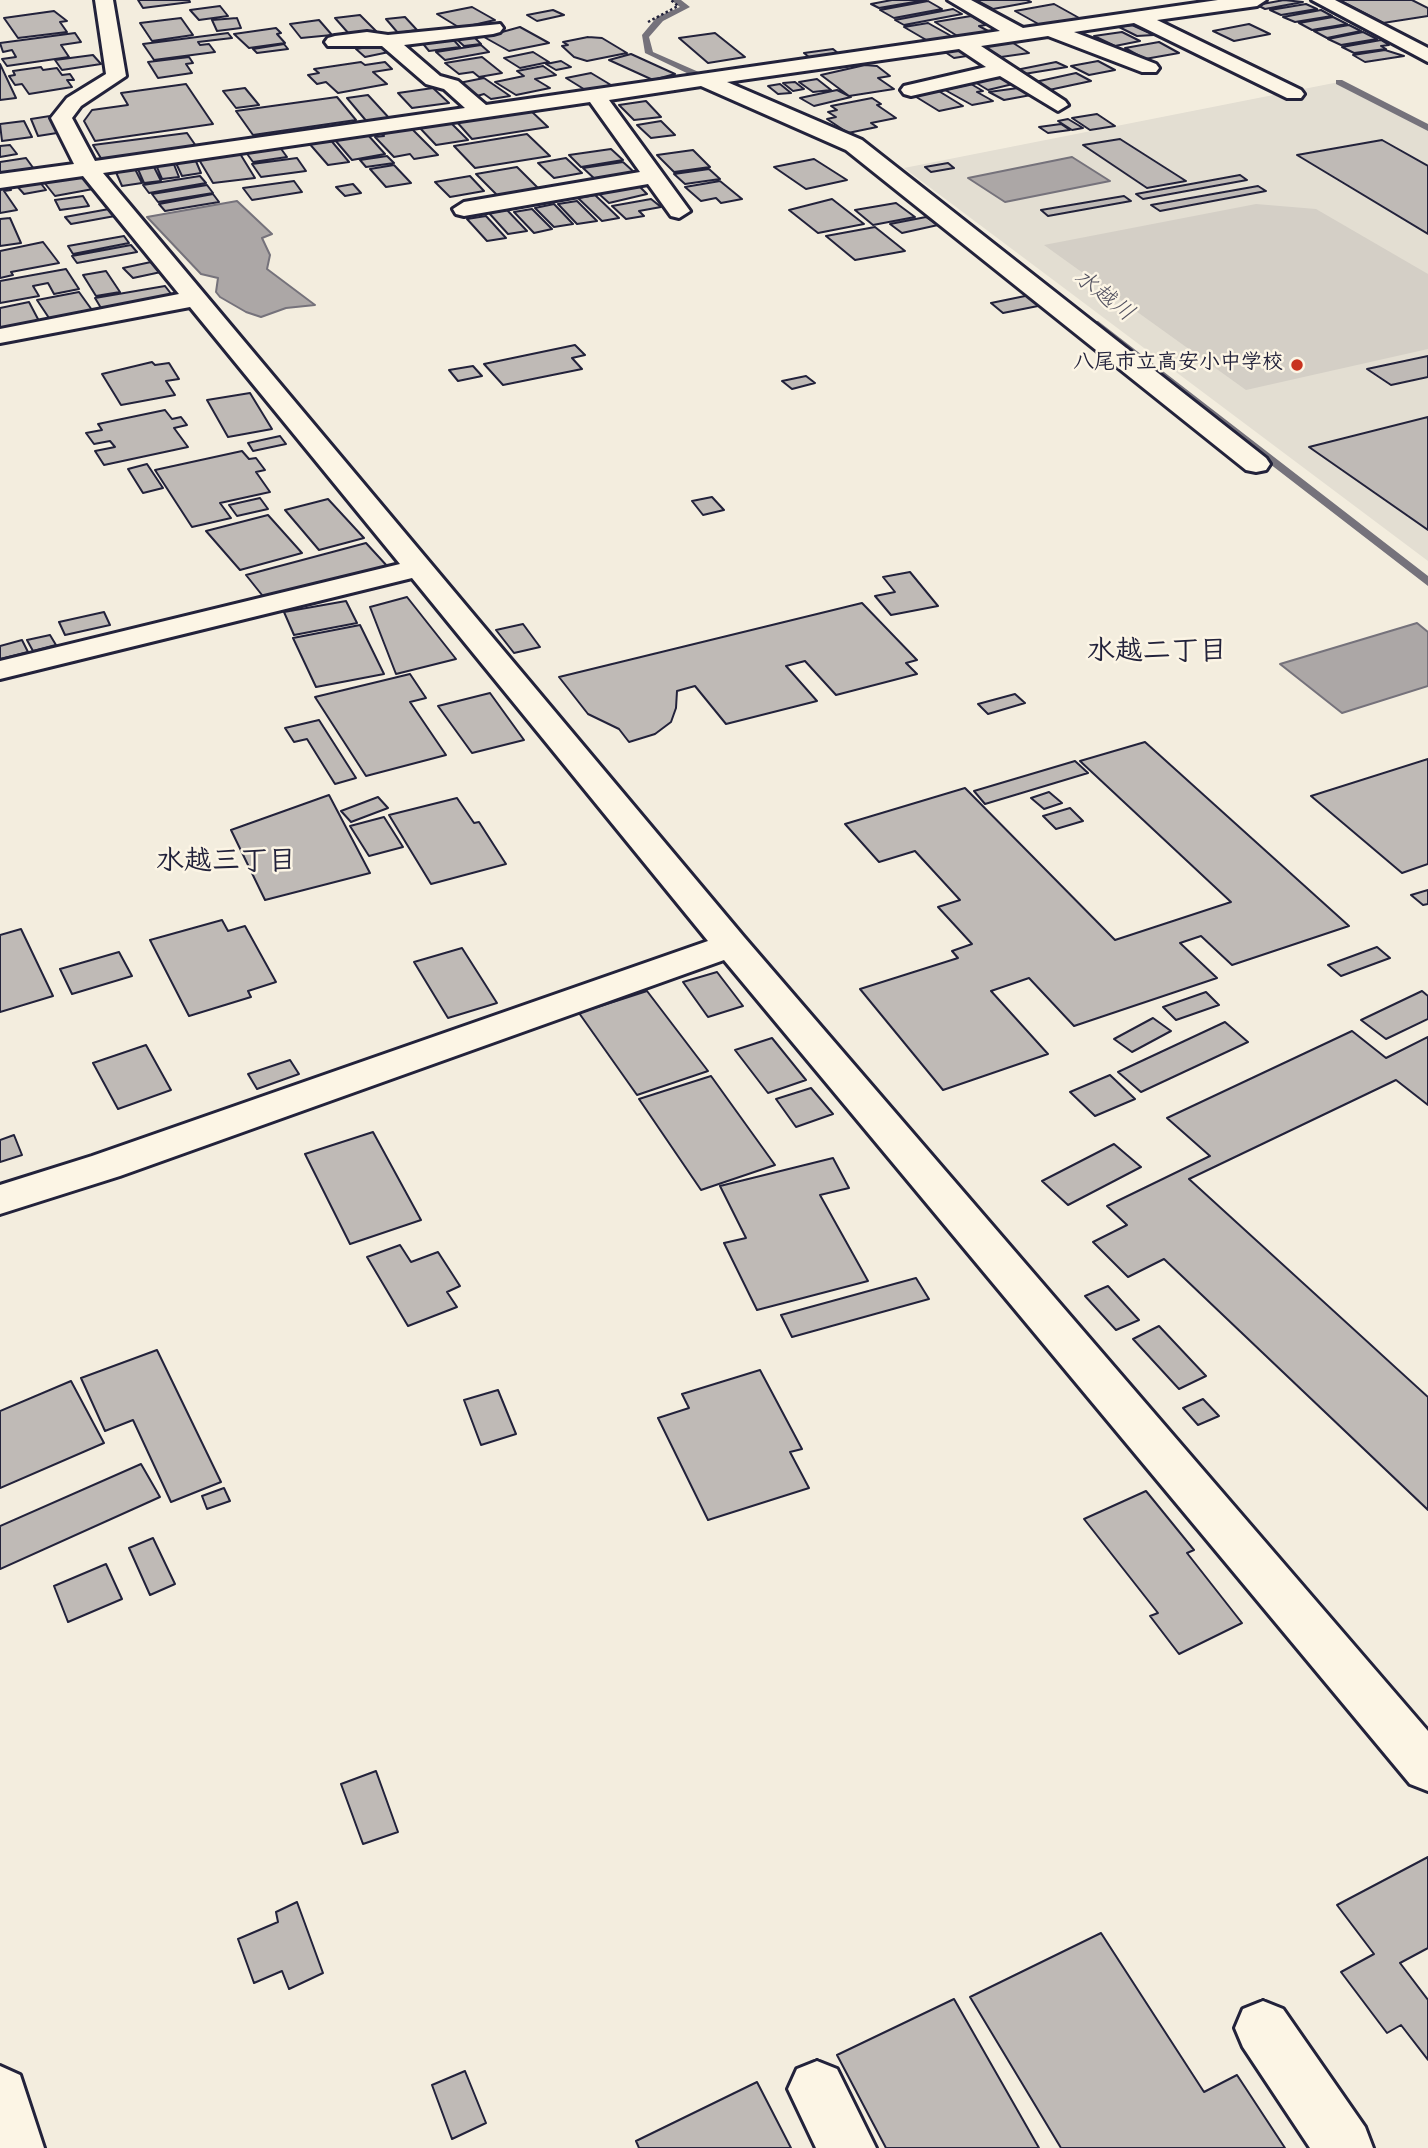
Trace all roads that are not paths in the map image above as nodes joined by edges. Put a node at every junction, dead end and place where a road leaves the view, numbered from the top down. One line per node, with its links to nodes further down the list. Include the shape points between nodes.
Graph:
1 (104, 0): 22 (street, via 116,76 74,102 61,118)
2 (957, 0): 9 (street)
3 (1257, 0): 5 (street)
4 (1321, 0): 13 (street)
5 (1233, 2): 6 (street)
6 (1136, 17): 8 (street); 19 (street)
7 (492, 27): 10 (street)
8 (1050, 30): 9 (street); 14 (street)
9 (1020, 34): 12 (street)
10 (388, 41): 11 (street); 21 (street, via 433,80 451,85)
11 (335, 42)
12 (962, 42): 15 (street); 16 (street)
13 (1428, 56)
14 (1149, 68)
15 (1003, 69): 17 (street); 20 (street)
16 (700, 79): 18 (street); 29 (street, via 854,145)
17 (912, 90)
18 (594, 94): 21 (street); 23 (street)
19 (1294, 94)
20 (1058, 105)
21 (480, 110): 22 (street)
22 (88, 167): 24 (street); 27 (street)
23 (654, 176): 25 (street); 26 (street)
24 (0, 181)
25 (464, 209)
26 (679, 211)
27 (195, 298): 28 (street); 30 (street)
28 (0, 336)
29 (1256, 464)
30 (419, 568): 31 (street); 32 (street)
31 (0, 670)
32 (731, 945): 33 (street); 34 (street)
33 (0, 1200)
34 (1428, 1768)
35 (1263, 2028): 40 (street)
36 (817, 2089): 39 (street)
37 (0, 2095): 38 (street)
38 (15, 2148)
39 (847, 2148)
40 (1344, 2148)

